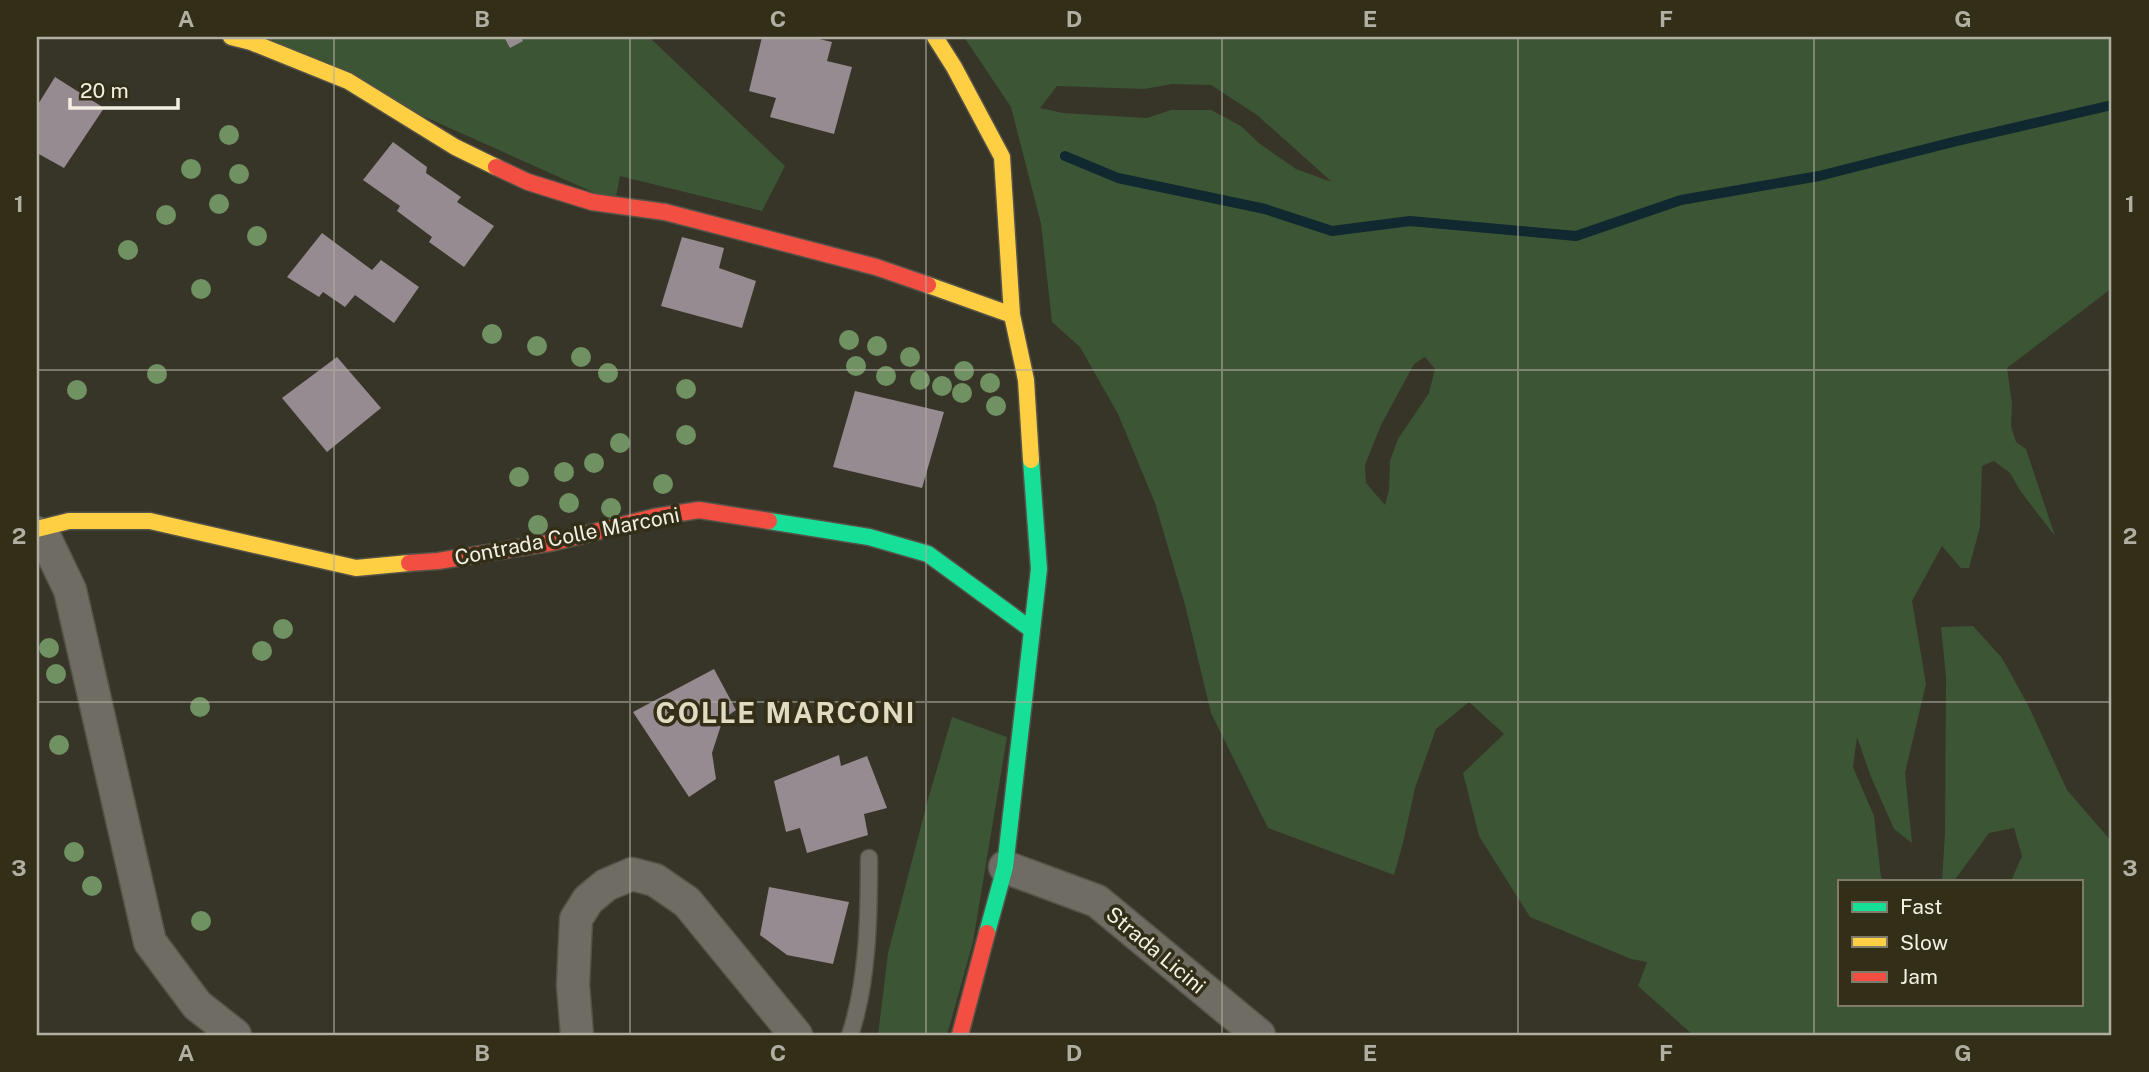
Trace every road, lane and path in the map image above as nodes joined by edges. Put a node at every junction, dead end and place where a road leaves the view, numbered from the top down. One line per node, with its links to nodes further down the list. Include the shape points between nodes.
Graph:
1 (231, 37): 3 (street, via 348,81 455,147 528,182 592,202 665,212 876,267)
2 (935, 37): 3 (street, via 1002,157)
3 (1012, 315): 5 (street, via 1026,380 1039,569)
4 (37, 531): 5 (street, Contrada Colle Marconi, via 69,521 150,522 356,568 438,561 555,542 699,510 869,537 928,554); 8 (street, Contrada Colle Marconi, via 70,590 150,942 197,1005)
5 (1032, 630): 7 (street)
6 (869, 858): 11 (lane, via 869,916)
7 (1004, 867): 12 (street); 13 (street, Strada Licini, via 1097,901)
8 (235, 1035)
9 (578, 1035): 10 (street, via 573,985 576,919 606,884 632,874 655,880 687,902)
10 (796, 1035)
11 (850, 1035)
12 (960, 1035)
13 (1259, 1035)

